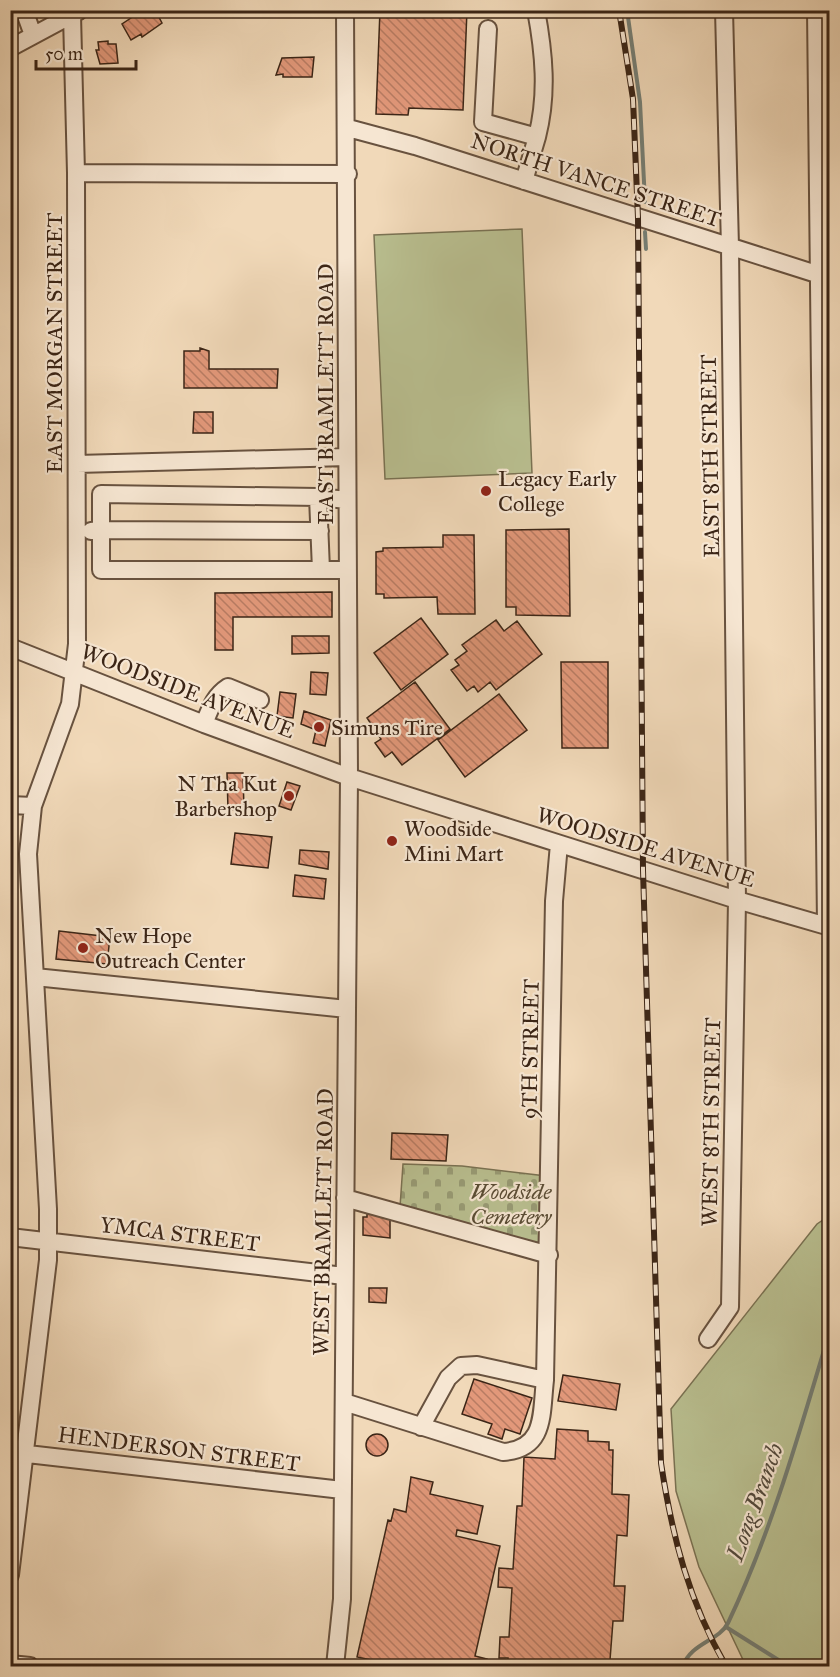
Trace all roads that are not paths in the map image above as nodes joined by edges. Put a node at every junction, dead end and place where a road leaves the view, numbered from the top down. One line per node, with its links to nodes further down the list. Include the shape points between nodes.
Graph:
1 (24, 10): 8 (street)
2 (345, 10): 10 (street, EAST BRAMLETT ROAD)
3 (536, 10): 11 (street, via 543,48 544,100)
4 (724, 10): 15 (street, EAST 8TH STREET)
5 (816, 10): 16 (street)
6 (76, 13): 8 (street); 12 (street, EAST MORGAN STREET)
7 (488, 29): 11 (street, via 483,122)
8 (33, 35): 9 (street)
9 (10, 48)
10 (348, 128): 13 (street, EAST BRAMLETT ROAD); 14 (street, NORTH VANCE STREET)
11 (537, 136): 14 (street)
12 (76, 173): 13 (street); 18 (street, EAST MORGAN STREET)
13 (348, 174): 17 (street, EAST BRAMLETT ROAD)
14 (524, 181): 15 (street, NORTH VANCE STREET)
15 (730, 247): 16 (street, NORTH VANCE STREET); 34 (street, EAST 8TH STREET)
16 (824, 276): 35 (street)
17 (347, 457): 18 (street); 20 (street, EAST BRAMLETT ROAD)
18 (77, 464): 23 (street, EAST MORGAN STREET)
19 (318, 497): 20 (street); 21 (street, via 101,494); 22 (street)
20 (346, 500): 25 (street, EAST BRAMLETT ROAD)
21 (101, 530): 22 (street); 23 (street); 24 (street, via 101,570)
22 (320, 531): 24 (street)
23 (77, 532): 27 (street, EAST MORGAN STREET)
24 (321, 570): 25 (street)
25 (347, 570): 30 (street, EAST BRAMLETT ROAD)
26 (10, 647): 27 (street, WOODSIDE AVENUE)
27 (74, 671): 29 (street, WOODSIDE AVENUE); 32 (street, EAST MORGAN STREET, via 70,704)
28 (260, 700): 29 (street, via 228,687 219,692)
29 (204, 724): 30 (street, WOODSIDE AVENUE)
30 (349, 777): 33 (street, WOODSIDE AVENUE); 37 (street, WEST BRAMLETT ROAD)
31 (10, 806): 32 (street)
32 (33, 806): 36 (street, EAST MORGAN STREET, via 28,854)
33 (559, 844): 34 (street, WOODSIDE AVENUE); 41 (street, 9TH STREET, via 554,901)
34 (737, 900): 35 (street, WOODSIDE AVENUE); 43 (street, WEST 8TH STREET, via 730,1307)
35 (828, 926)
36 (35, 977): 37 (street); 40 (street, EAST MORGAN STREET)
37 (347, 1009): 38 (street, WEST BRAMLETT ROAD)
38 (345, 1198): 41 (street); 42 (street, WEST BRAMLETT ROAD)
39 (10, 1237): 40 (street, YMCA STREET)
40 (48, 1241): 42 (street, YMCA STREET); 47 (street, EAST MORGAN STREET)
41 (549, 1256): 44 (street, 9TH STREET)
42 (344, 1276): 45 (street, WEST BRAMLETT ROAD)
43 (708, 1339)
44 (545, 1380): 46 (street, via 477,1365 461,1366 448,1377); 46 (street, 9TH STREET, via 538,1431 525,1448 503,1452)
45 (344, 1402): 46 (street, 9TH STREET); 48 (street, WEST BRAMLETT ROAD)
46 (422, 1427)
47 (18, 1453): 48 (street, HENDERSON STREET); 49 (street, EAST MORGAN STREET)
48 (342, 1490): 52 (street, WEST BRAMLETT ROAD, via 342,1599)
49 (10, 1575)
50 (10, 1664): 51 (street)
51 (30, 1666)
52 (335, 1666)

